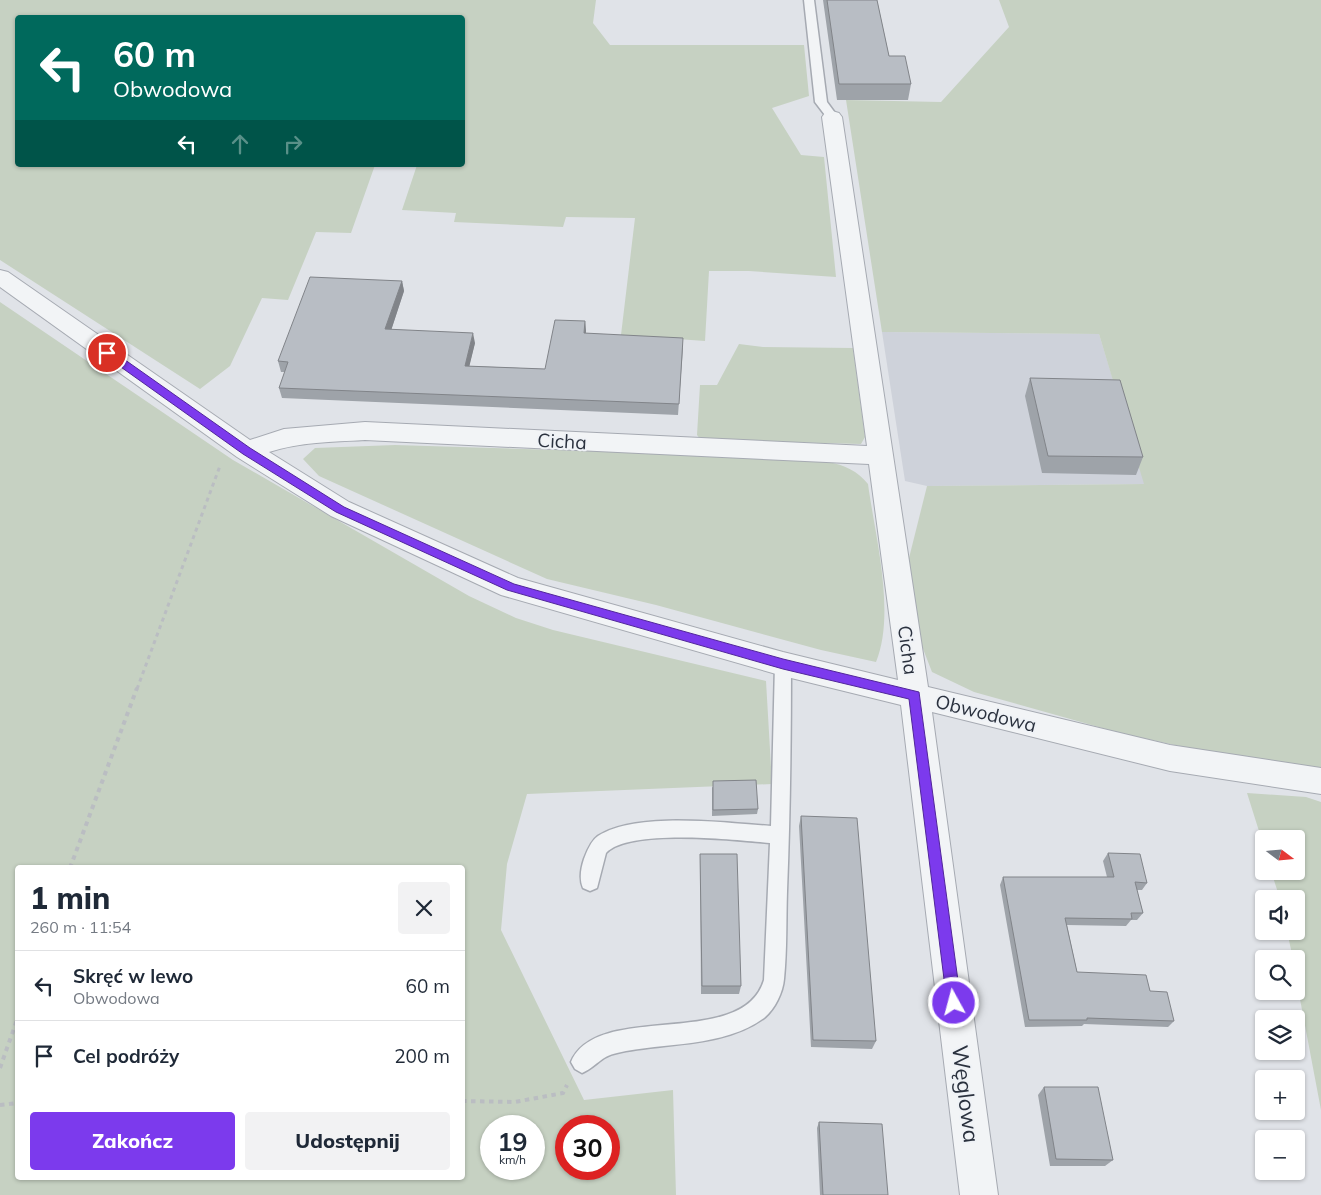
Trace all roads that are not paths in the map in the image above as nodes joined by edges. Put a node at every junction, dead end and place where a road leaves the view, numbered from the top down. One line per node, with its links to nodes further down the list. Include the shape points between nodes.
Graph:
1 (809, 0): 2 (lane, via 820,102)
2 (832, 117): 5 (street, Cicha)
3 (0, 276): 4 (street, Obwodowa)
4 (238, 445): 5 (street, Cicha, via 314,434 365,431); 6 (street, Obwodowa, via 340,509 511,587)
5 (880, 456): 7 (street, Cicha)
6 (783, 664): 7 (street, Obwodowa); 9 (lane)
7 (915, 696): 8 (street, Obwodowa, via 1170,758); 12 (street, Węglowa)
8 (1321, 781)
9 (780, 835): 10 (lane, via 655,830 624,834 603,843 592,862); 11 (lane, via 774,980 768,999 750,1016 725,1027 632,1039 598,1047)
10 (590, 882)
11 (582, 1062)
12 (978, 1195)

